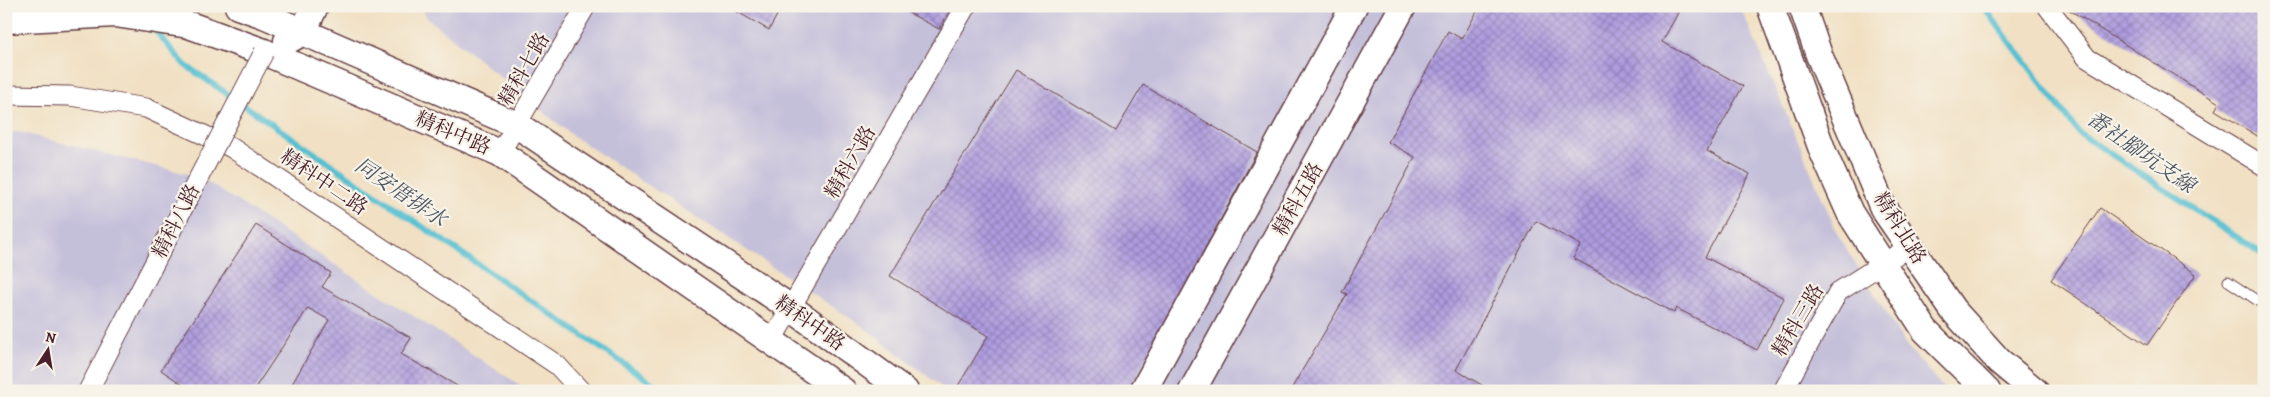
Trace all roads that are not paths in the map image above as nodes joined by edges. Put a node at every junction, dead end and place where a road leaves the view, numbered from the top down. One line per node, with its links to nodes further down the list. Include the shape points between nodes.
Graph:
1 (238, 6): 10 (street, 精科中路)
2 (315, 6): 12 (street)
3 (586, 6): 15 (street, 精科七路)
4 (966, 6): 22 (street, 精科六路)
5 (1354, 6): 28 (street)
6 (1403, 6): 29 (street, 精科五路)
7 (1770, 6): 19 (street, 精科北路, via 1823,152 1850,213)
8 (1802, 6): 18 (street, 精科北路, via 1879,200)
9 (2047, 6): 17 (street, via 2087,58)
10 (266, 10): 12 (street, 精科中路); 13 (street, 精科八路)
11 (6, 20): 13 (street, 精科中路, via 115,14 189,25)
12 (303, 32): 13 (street); 15 (street, 精科中路)
13 (264, 52): 16 (street, 精科中路); 24 (street, 精科八路, bridge)
14 (6, 95): 25 (street, 精科中二路, via 70,96 146,108 232,148 557,365)
15 (517, 125): 16 (street, 精科七路); 22 (street, 精科中路)
16 (500, 153): 23 (street, 精科中路)
17 (2264, 166)
18 (1910, 247): 19 (street, 精科三路); 32 (street, 精科北路, via 1953,310 1999,361)
19 (1882, 262): 30 (street, 精科三路, via 1838,292); 31 (street, 精科北路, via 1925,330)
20 (2228, 282): 21 (lane)
21 (2264, 305)
22 (791, 308): 23 (street, 精科六路); 27 (street, 精科中路)
23 (772, 340): 26 (street, 精科中路)
24 (88, 391)
25 (581, 391)
26 (843, 391)
27 (905, 391)
28 (1143, 391)
29 (1192, 391)
30 (1783, 391)
31 (1987, 391)
32 (2036, 391)

